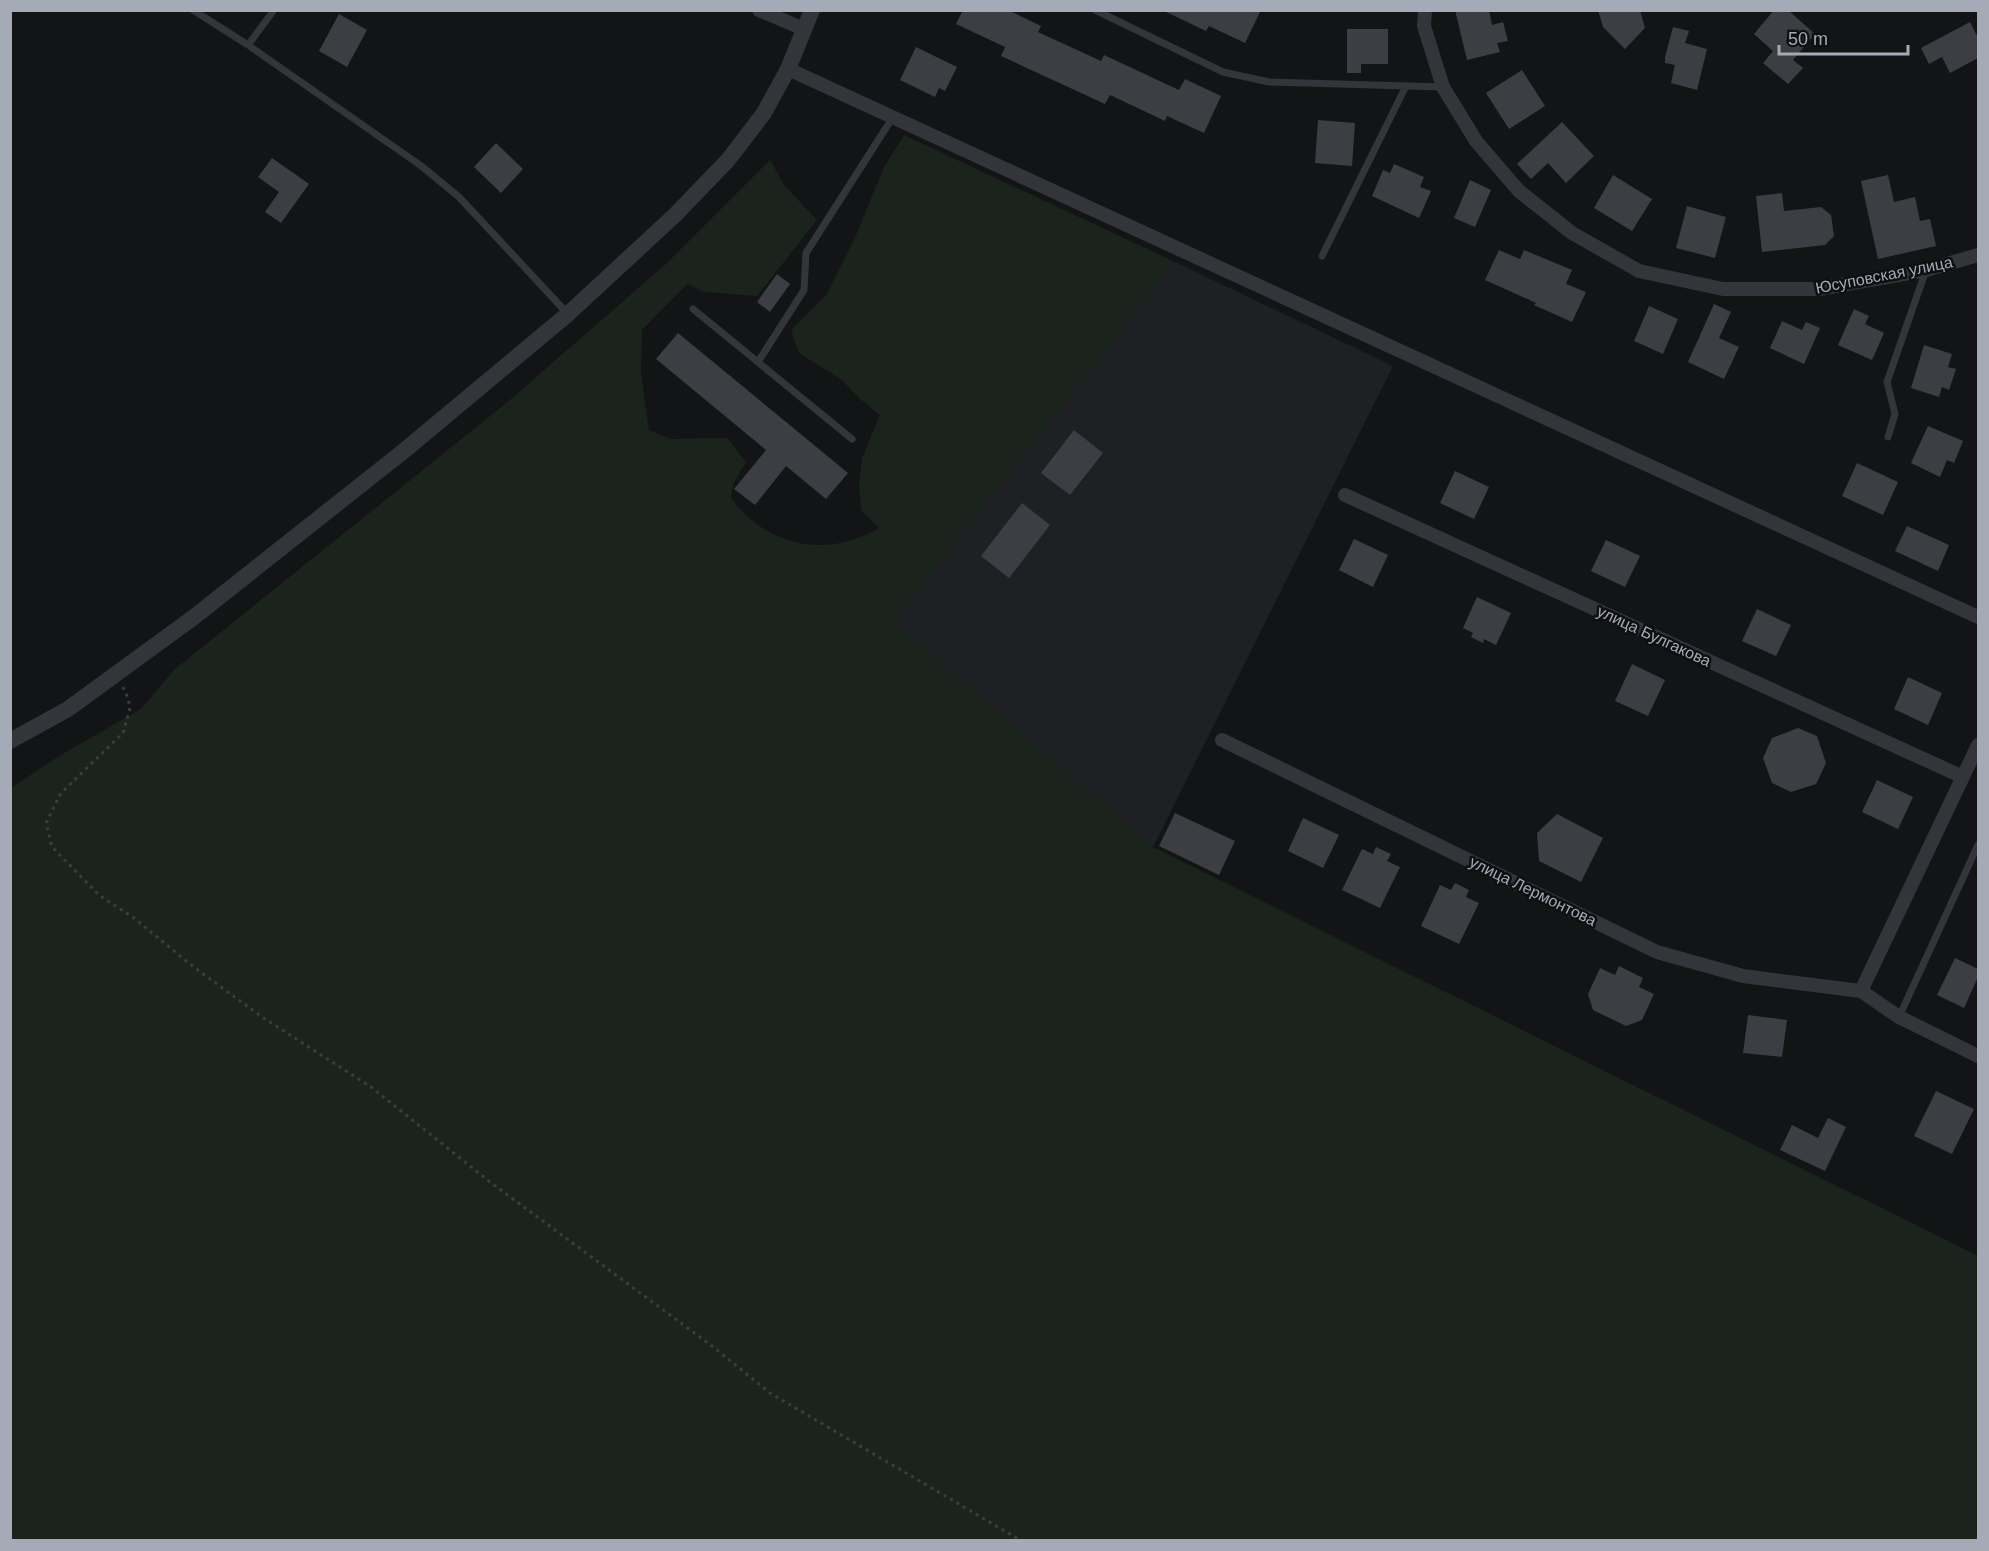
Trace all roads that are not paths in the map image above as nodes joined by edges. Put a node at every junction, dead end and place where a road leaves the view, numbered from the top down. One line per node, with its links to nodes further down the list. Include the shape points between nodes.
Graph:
1 (193, 10): 8 (lane)
2 (274, 10): 8 (lane)
3 (812, 10): 7 (street)
4 (1095, 10): 10 (lane, via 1223,72 1269,82)
5 (1425, 10): 11 (street, Юсуповская улица, via 1424,26)
6 (762, 11): 7 (street)
7 (804, 29): 9 (street)
8 (248, 45): 17 (lane, via 420,165 459,197)
9 (788, 69): 12 (street); 17 (street, via 764,113 728,160)
10 (1406, 86): 11 (lane); 14 (lane)
11 (1443, 87): 15 (street, Юсуповская улица, via 1476,141 1519,191 1572,233 1639,271 1723,289 1819,289)
12 (893, 117): 18 (lane, via 806,253 804,290); 22 (street)
13 (1978, 255): 15 (street, Юсуповская улица)
14 (1322, 256)
15 (1926, 270): 19 (lane, via 1887,382 1895,414)
16 (693, 309): 18 (lane)
17 (568, 314): 24 (street, via 405,450 194,617 68,709)
18 (758, 362): 20 (lane)
19 (1888, 437)
20 (852, 439)
21 (1345, 495): 26 (street, улица Булгакова)
22 (1978, 617)
23 (1222, 740): 28 (street, улица Лермонтова, via 1657,952 1743,976)
24 (10, 741)
25 (1978, 745): 26 (street)
26 (1963, 777): 28 (street)
27 (1978, 845): 29 (lane)
28 (1861, 990): 29 (street)
29 (1899, 1017): 30 (street)
30 (1978, 1056)

